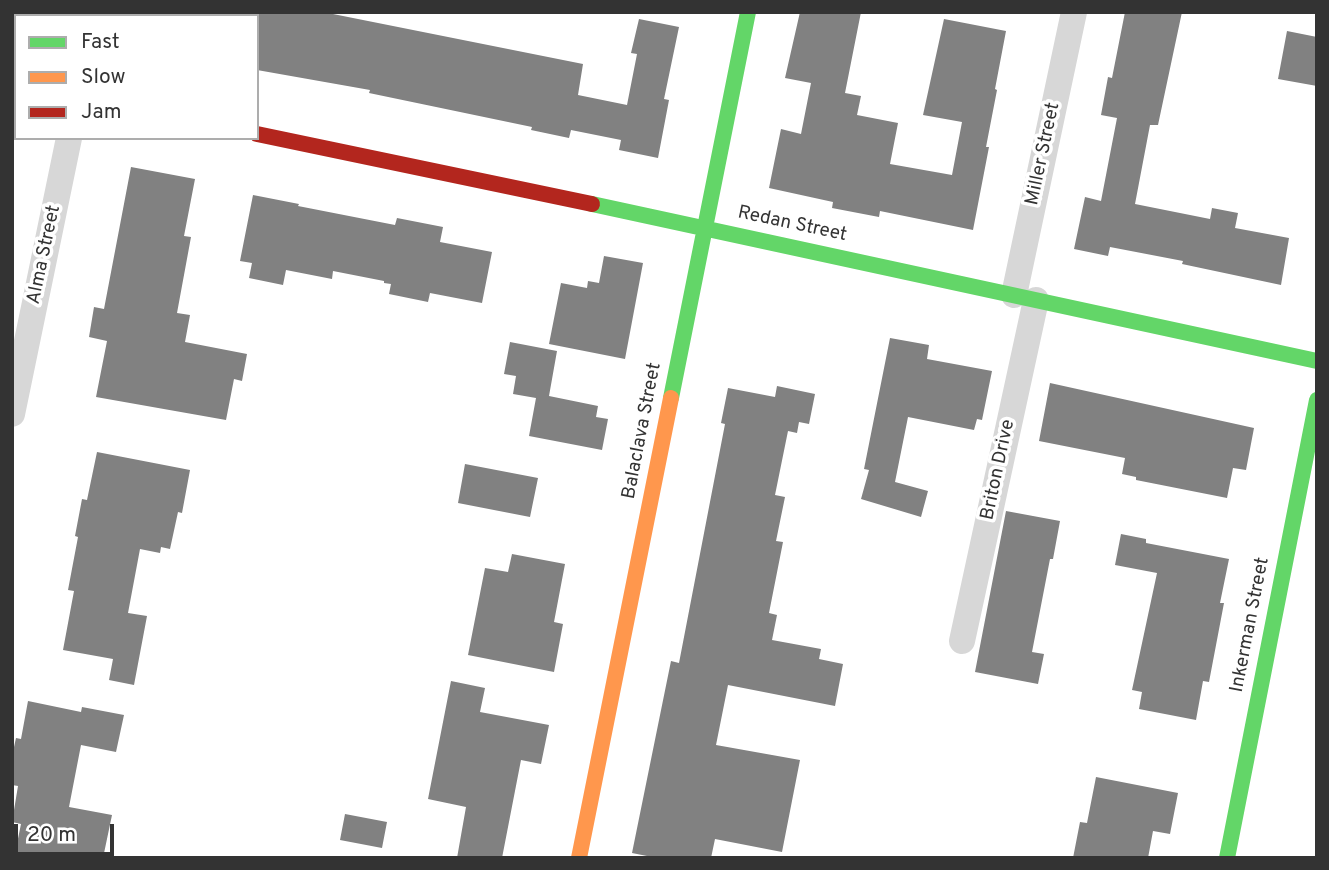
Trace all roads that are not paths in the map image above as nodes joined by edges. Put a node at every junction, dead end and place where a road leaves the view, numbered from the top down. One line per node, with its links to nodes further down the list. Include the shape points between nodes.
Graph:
1 (748, 12): 5 (street, Balaclava Street)
2 (1074, 12): 6 (street, Miller Street)
3 (259, 134): 5 (street, Redan Street)
4 (69, 140): 9 (street, Alma Street)
5 (705, 227): 6 (street, Redan Street); 11 (street, Balaclava Street)
6 (1025, 298): 7 (street, Redan Street); 10 (street, Briton Drive)
7 (1317, 361)
8 (1317, 400): 12 (street, Inkerman Street)
9 (12, 414)
10 (962, 641)
11 (579, 858)
12 (1227, 858)

